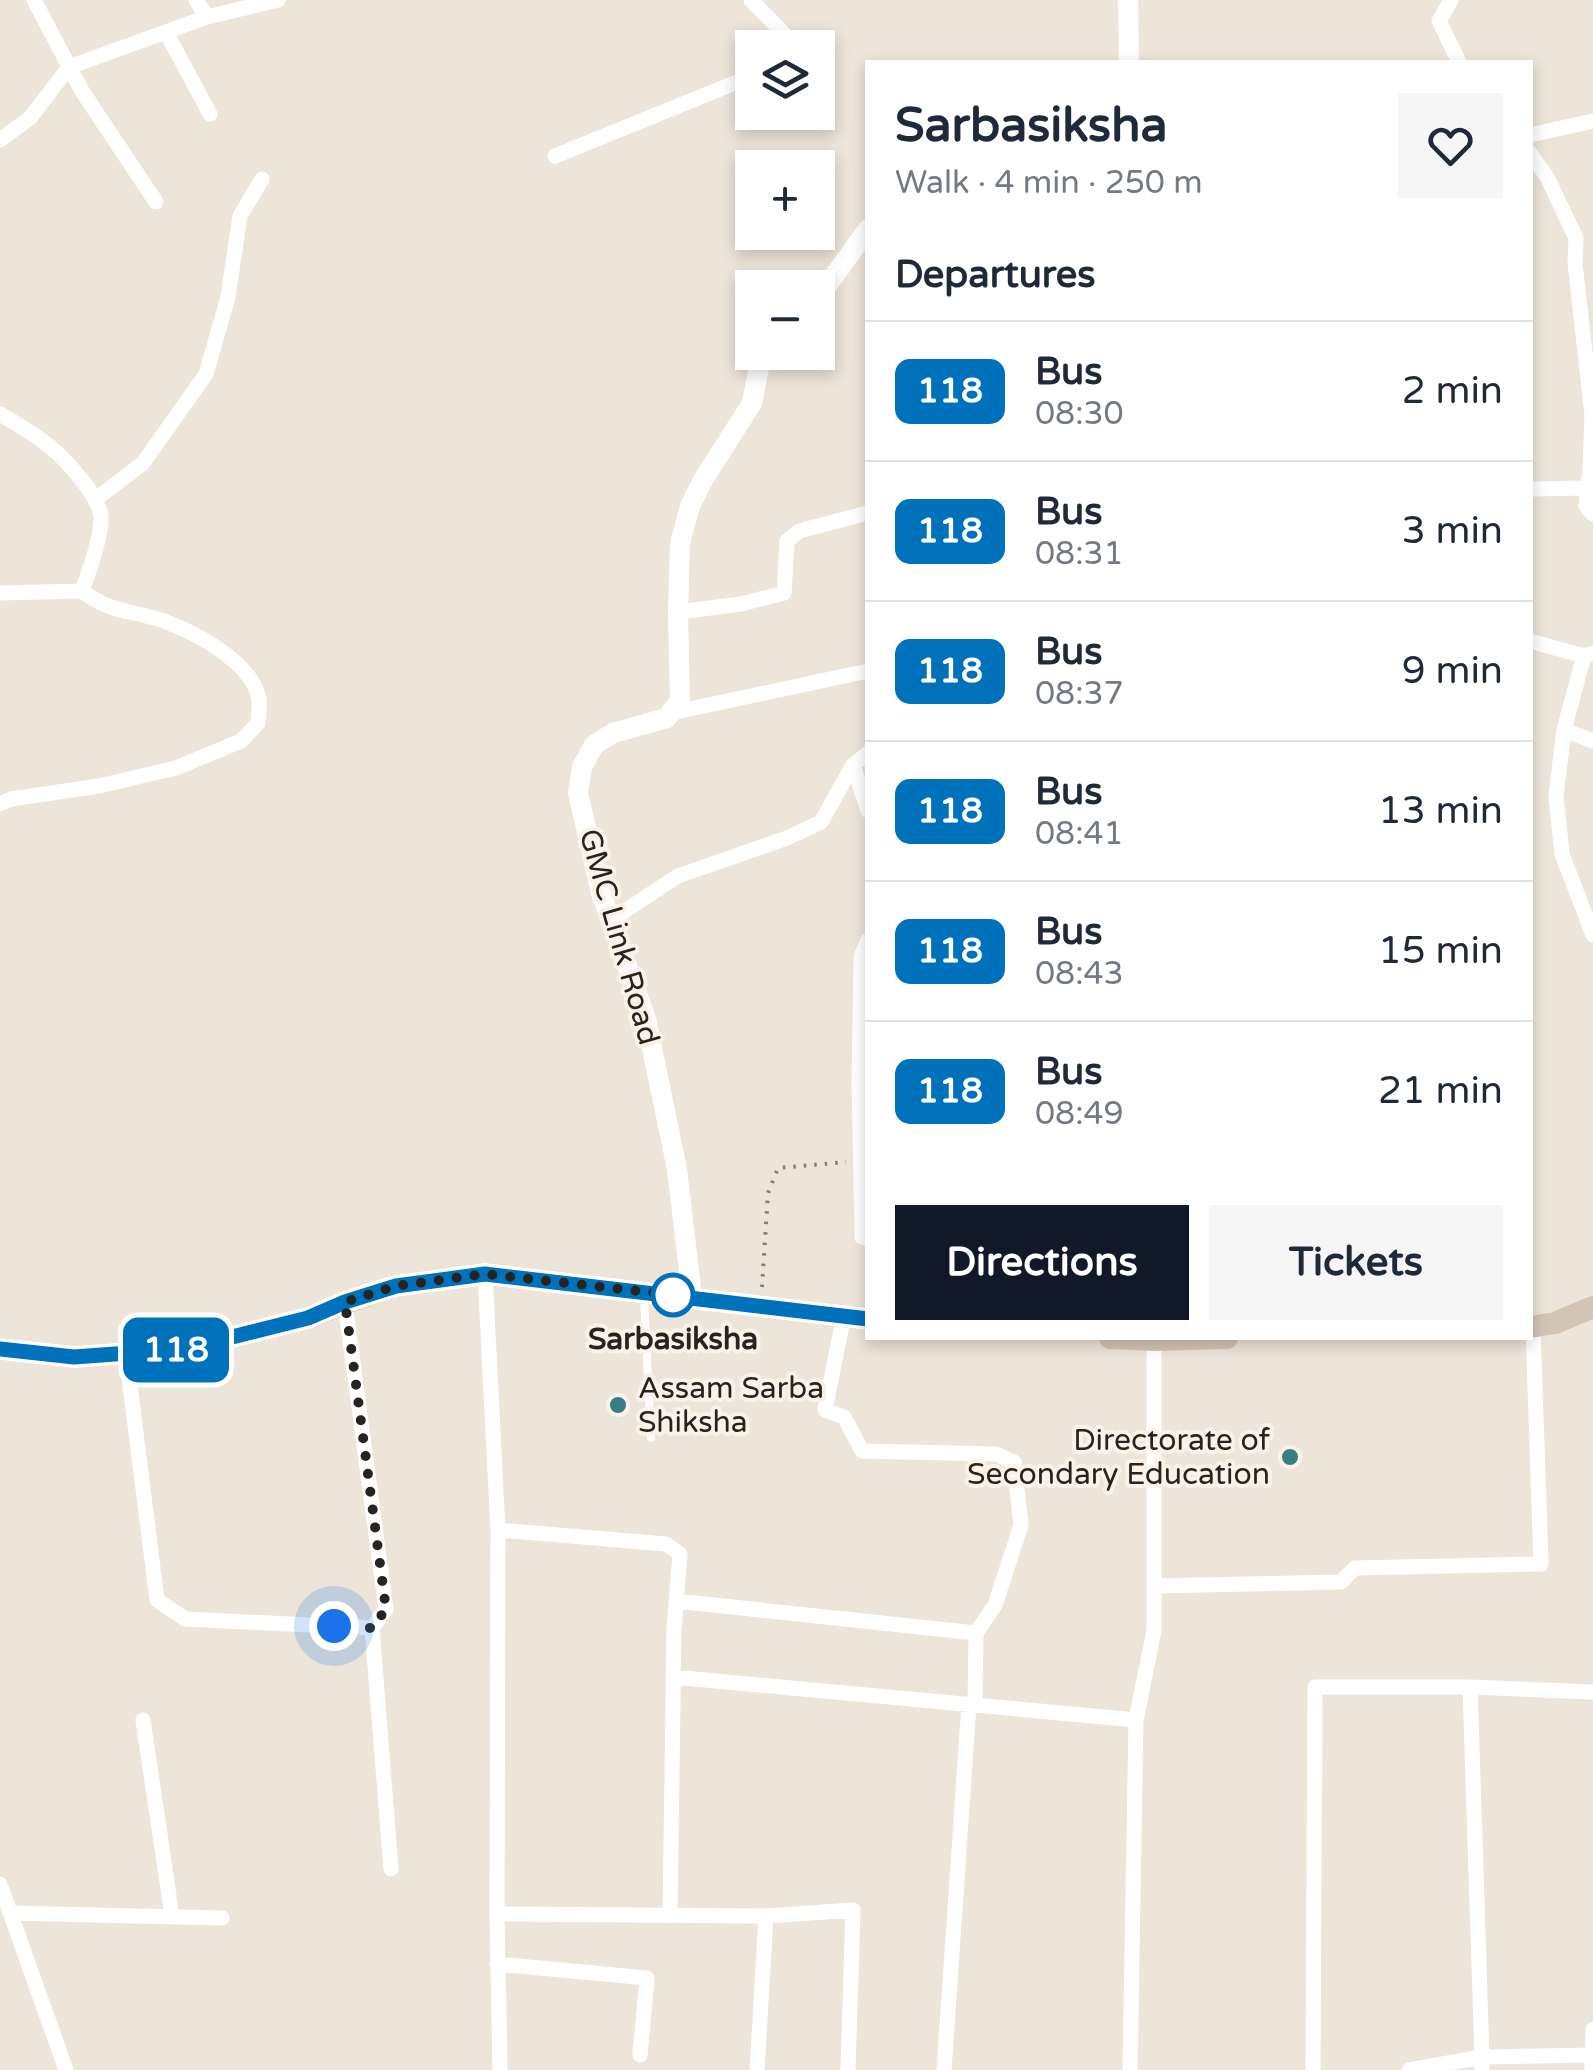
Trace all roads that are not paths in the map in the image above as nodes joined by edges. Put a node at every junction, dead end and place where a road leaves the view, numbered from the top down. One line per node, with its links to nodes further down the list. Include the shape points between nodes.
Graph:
1 (34, 0): 12 (street)
2 (196, 0): 7 (street)
3 (278, 0): 7 (street)
4 (752, 0): 8 (street)
5 (1128, 0): 10 (street)
6 (1451, 0): 11 (street, via 1439,21)
7 (206, 16): 9 (street)
8 (779, 30)
9 (166, 32): 12 (street); 14 (street)
10 (1130, 60)
11 (1458, 60)
12 (70, 68): 17 (street, via 30,118); 21 (street)
13 (735, 83): 18 (street)
14 (210, 114)
15 (1593, 121): 16 (street)
16 (1533, 133)
17 (0, 140)
18 (555, 156)
19 (1533, 156): 23 (street)
20 (262, 179): 29 (street, via 240,216 228,297 206,374 144,462)
21 (156, 202)
22 (865, 233): 24 (street)
23 (1584, 237): 28 (street, via 1576,263 1592,415)
24 (835, 275)
25 (759, 370): 34 (street, via 752,404 690,506 680,544)
26 (0, 414): 29 (street, via 44,439)
27 (1533, 488): 28 (street)
28 (1588, 488): 30 (street)
29 (96, 500): 32 (street, via 101,515)
30 (1591, 508)
31 (865, 515): 34 (street, via 799,531 787,541 784,593)
32 (82, 591): 33 (street); 44 (street, via 99,604 165,622 215,646 246,671 258,698 258,723 242,741 176,768)
33 (0, 593)
34 (678, 612): 38 (street, via 680,700)
35 (1533, 642): 36 (street)
36 (1589, 655): 39 (street)
37 (865, 672): 38 (street)
38 (671, 713): 45 (street, GMC Link Road, via 594,745 582,767 578,793)
39 (1564, 730): 40 (street); 46 (street, via 1556,796 1562,854)
40 (1593, 742)
41 (865, 756): 42 (street)
42 (853, 766): 43 (street); 45 (street, via 821,822 678,876)
43 (865, 802)
44 (0, 804)
45 (611, 920): 52 (street, GMC Link Road, via 646,1020 677,1169)
46 (1593, 935)
47 (865, 947): 48 (street)
48 (864, 1045): 49 (street)
49 (865, 1238)
50 (485, 1274): 51 (main road); 53 (main road, via 396,1286); 62 (street)
51 (644, 1293): 52 (main road); 61 (lane)
52 (692, 1298): 55 (main road)
53 (345, 1302): 60 (main road, via 184,1349); 65 (street, via 386,1609)
54 (1593, 1308): 56 (main road)
55 (856, 1317): 66 (street, via 825,1410 844,1417 862,1451 996,1454 1014,1462 1021,1525 995,1606)
56 (1533, 1327)
57 (1154, 1340): 63 (street)
58 (1532, 1340): 63 (street, via 1541,1564 1355,1568 1341,1582)
59 (0, 1349): 60 (main road, via 74,1357)
60 (126, 1353): 65 (street, via 157,1600 185,1619)
61 (651, 1438)
62 (498, 1530): 64 (street, via 666,1544 680,1554); 76 (street)
63 (1154, 1586): 72 (street, via 1154,1631)
64 (676, 1602): 66 (street); 67 (street)
65 (372, 1628): 73 (street)
66 (976, 1633): 70 (street)
67 (673, 1677): 70 (street); 78 (street)
68 (1470, 1687): 69 (street); 85 (street); 92 (street, via 1316,1687)
69 (1593, 1692)
70 (972, 1705): 72 (street); 90 (street)
71 (144, 1720): 77 (street)
72 (1136, 1720): 91 (street)
73 (392, 1869)
74 (0, 1884): 75 (street)
75 (10, 1913): 77 (street); 86 (street)
76 (497, 1914): 78 (street); 81 (street)
77 (172, 1916): 80 (street)
78 (670, 1916): 79 (street)
79 (766, 1916): 88 (street); 89 (street, via 853,1910)
80 (222, 1918)
81 (497, 1964): 83 (street, via 647,1978); 87 (street)
82 (1593, 2029): 84 (street)
83 (640, 2055)
84 (1593, 2055): 85 (street); 94 (street)
85 (1482, 2063): 93 (street)
86 (66, 2070)
87 (500, 2070)
88 (757, 2070)
89 (848, 2070)
90 (944, 2070)
91 (1130, 2070)
92 (1314, 2070)
93 (1409, 2070)
94 (1592, 2070)

